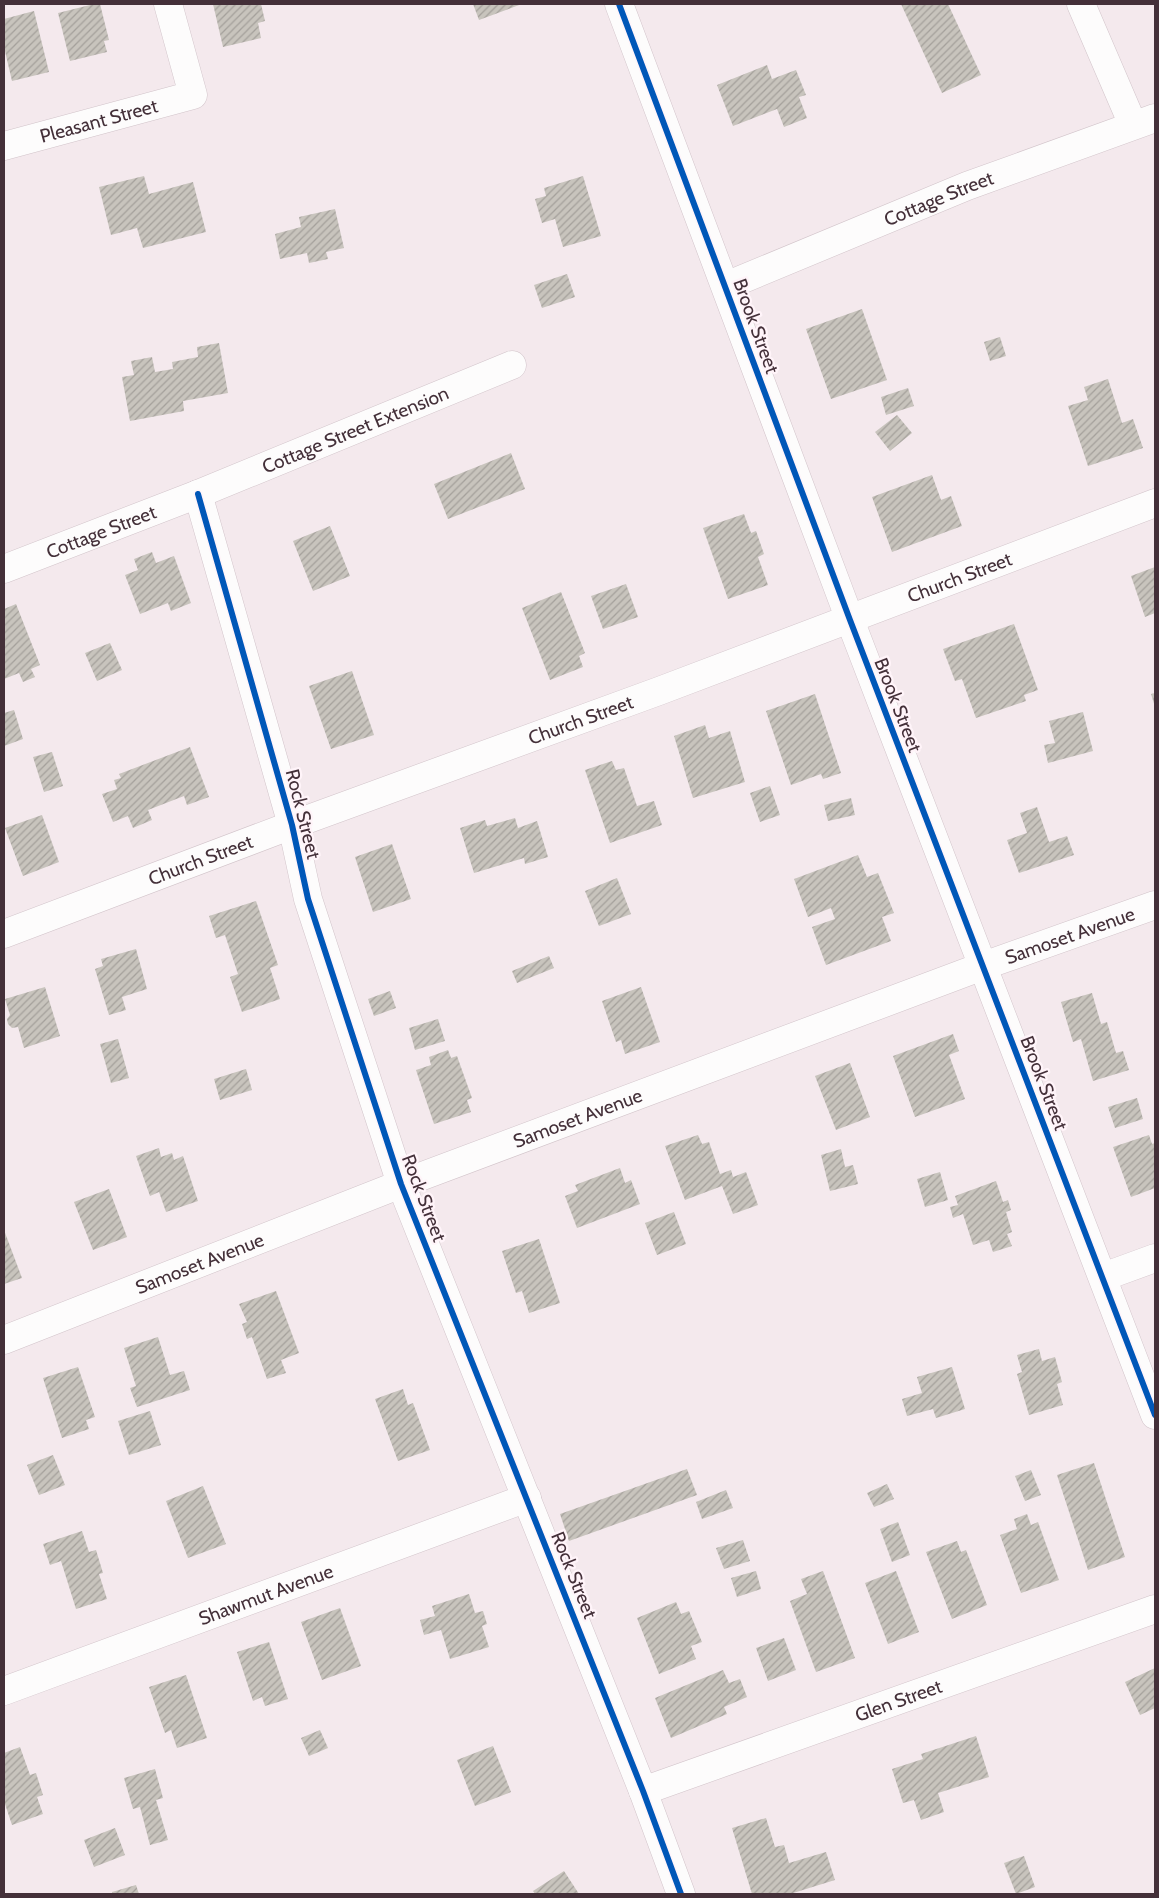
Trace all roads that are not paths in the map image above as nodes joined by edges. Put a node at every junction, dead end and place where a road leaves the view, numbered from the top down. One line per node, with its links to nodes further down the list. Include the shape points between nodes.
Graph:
1 (168, 4): 5 (street, Pleasant Street, via 193,94)
2 (619, 4): 6 (street, Brook Street)
3 (1081, 4): 4 (street)
4 (1144, 122): 6 (street, Cottage Street, via 967,186)
5 (4, 146)
6 (726, 286): 11 (street, Brook Street)
7 (512, 365): 8 (street, Cottage Street Extension)
8 (198, 494): 10 (street, Cottage Street); 12 (street, Rock Street)
9 (1155, 503): 11 (street, Church Street)
10 (4, 569)
11 (850, 620): 12 (street, Church Street); 15 (street, Brook Street)
12 (292, 825): 14 (street, Church Street); 16 (street, Rock Street, via 308,899)
13 (1155, 905): 15 (street, Samoset Avenue)
14 (4, 934)
15 (983, 966): 16 (street, Samoset Avenue); 18 (street, Brook Street)
16 (401, 1184): 19 (street, Samoset Avenue); 21 (street, Rock Street)
17 (1155, 1258): 18 (street)
18 (1102, 1277): 20 (street, Brook Street)
19 (4, 1340)
20 (1155, 1415)
21 (527, 1498): 23 (street, Shawmut Avenue); 24 (street, Rock Street)
22 (1155, 1609): 24 (street, Glen Street)
23 (4, 1691)
24 (643, 1791): 25 (street, Rock Street)
25 (681, 1894)

